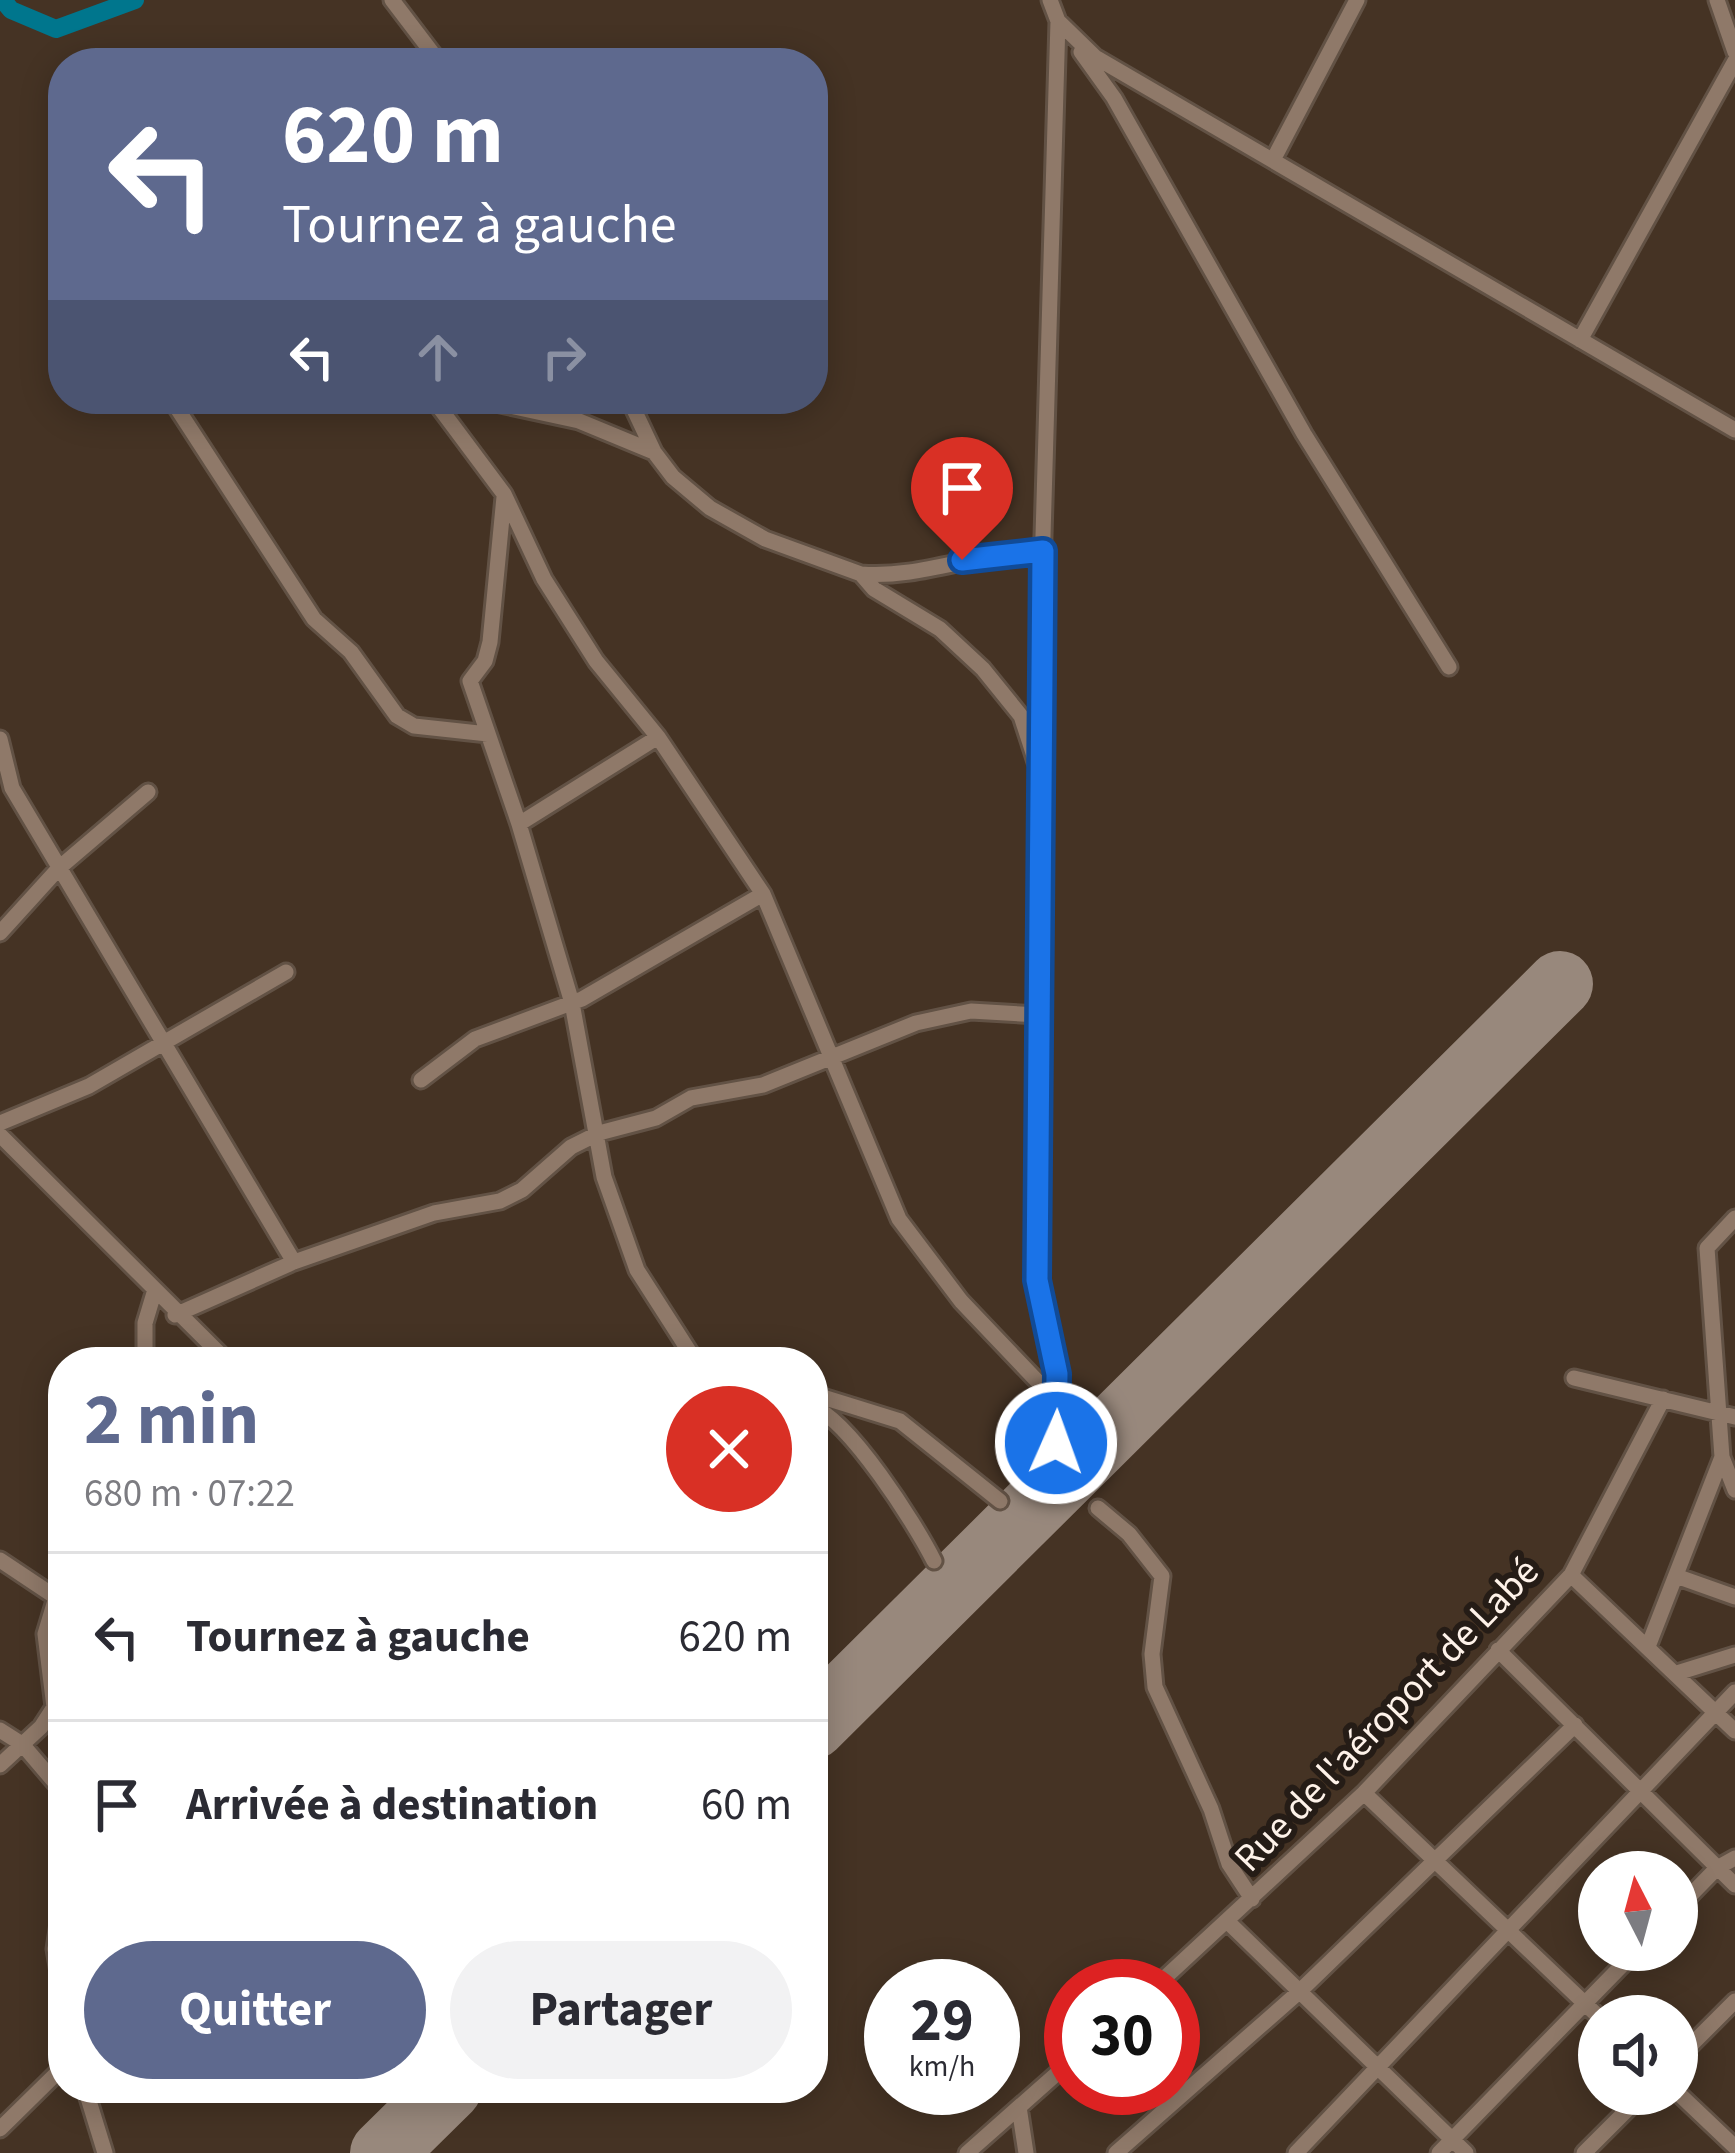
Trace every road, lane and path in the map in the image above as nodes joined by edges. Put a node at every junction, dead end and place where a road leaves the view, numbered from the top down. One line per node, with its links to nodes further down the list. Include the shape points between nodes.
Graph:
1 (392, 0): 6 (street)
2 (1050, 0): 5 (street)
3 (1357, 0): 9 (street)
4 (1717, 0): 7 (street)
5 (1058, 21): 9 (street, via 1095,57); 18 (street); 20 (street, via 1114,98 1304,434)
6 (429, 48)
7 (1735, 52)
8 (1735, 62): 10 (street)
9 (1273, 160): 10 (street)
10 (1580, 340): 15 (street)
11 (182, 414): 21 (street, via 314,619 351,652 397,716 414,726)
12 (444, 414): 17 (street)
13 (547, 414): 16 (street)
14 (636, 414): 16 (street)
15 (1735, 430)
16 (655, 452): 19 (street, via 710,508)
17 (504, 494): 21 (street, via 490,642 470,681); 22 (street, via 554,596)
18 (1043, 551): 19 (street, via 962,560 902,578); 24 (street)
19 (860, 574): 24 (street, via 983,669 1021,716)
20 (1449, 667)
21 (488, 734): 26 (street)
22 (658, 737): 26 (street); 28 (street)
23 (0, 739): 27 (street, via 12,788)
24 (1041, 776): 32 (street)
25 (148, 792): 27 (street)
26 (519, 824): 31 (street)
27 (59, 868): 29 (street); 33 (street)
28 (763, 894): 31 (street); 34 (street)
29 (0, 933)
30 (286, 973): 33 (street)
31 (572, 1003): 35 (street, via 475,1039); 37 (street)
32 (1039, 1015): 34 (street, via 970,1011 916,1022); 49 (street, via 1037,1280)
33 (163, 1040): 36 (street, via 89,1086); 40 (street)
34 (835, 1057): 37 (street); 49 (street, via 899,1219)
35 (421, 1080)
36 (0, 1123)
37 (599, 1133): 40 (street, via 500,1201 434,1213); 45 (street, via 604,1177 637,1270)
38 (0, 1135): 41 (street)
39 (1735, 1218): 51 (street, via 1707,1248)
40 (294, 1262): 42 (street)
41 (154, 1293): 42 (street); 43 (street)
42 (176, 1315): 44 (street)
43 (145, 1347)
44 (211, 1347)
45 (686, 1347)
46 (1574, 1378): 48 (street)
47 (828, 1398): 56 (street, via 900,1420)
48 (1663, 1399): 51 (street); 60 (street, Rue de l'aéroport de Labé)
49 (1058, 1404): 52 (street); 53 (street)
50 (828, 1412): 59 (street, via 856,1440)
51 (1727, 1415): 54 (street)
52 (1076, 1423)
53 (1056, 1443)
54 (1722, 1457): 55 (street); 61 (street)
55 (1735, 1490)
56 (1000, 1501)
57 (1098, 1508): 86 (street, via 1162,1576 1155,1687 1228,1864)
58 (0, 1560): 62 (street)
59 (934, 1561)
60 (1571, 1575): 65 (street); 66 (street, Rue de l'aéroport de Labé)
61 (1676, 1576): 63 (street); 65 (street)
62 (48, 1591)
63 (1735, 1598)
64 (48, 1626): 68 (street)
65 (1649, 1644): 69 (street)
66 (1498, 1650): 73 (street); 79 (street, Rue de l'aéroport de Labé)
67 (1735, 1655): 69 (street)
68 (48, 1661)
69 (1677, 1672): 72 (street)
70 (1735, 1692): 72 (street)
71 (48, 1713): 76 (street)
72 (1719, 1715): 75 (street); 80 (street)
73 (1575, 1725): 80 (street); 82 (street)
74 (0, 1730): 76 (street)
75 (1735, 1731)
76 (22, 1744): 77 (street); 78 (street)
77 (0, 1765)
78 (48, 1774)
79 (1364, 1793): 82 (street); 86 (street, Rue de l'aéroport de Labé)
80 (1643, 1793): 83 (street); 88 (street)
81 (1735, 1858): 83 (street)
82 (1435, 1860): 88 (street); 91 (street)
83 (1717, 1868): 84 (street); 85 (street)
84 (1735, 1886)
85 (1698, 1887)
86 (1252, 1899): 87 (street, Rue de l'aéroport de Labé)
87 (1228, 1922): 89 (street, Rue de l'aéroport de Labé); 91 (street)
88 (1510, 1932): 93 (street); 97 (street)
89 (1186, 1959)
90 (1617, 1971): 92 (street)
91 (1300, 1991): 97 (street); 112 (street)
92 (1594, 1995)
93 (1578, 1997)
94 (1735, 2001): 96 (street)
95 (1578, 2011): 107 (street)
96 (1698, 2039)
97 (1378, 2068): 107 (street); 113 (street)
98 (48, 2080): 106 (street)
99 (1044, 2084): 101 (street)
100 (90, 2103): 109 (street)
101 (1020, 2106)
102 (1020, 2114): 111 (street)
103 (1698, 2114): 108 (street)
104 (1010, 2115): 110 (street)
105 (1622, 2115): 116 (street)
106 (3, 2119)
107 (1453, 2140): 114 (street); 115 (street)
108 (1734, 2151)
109 (105, 2153)
110 (968, 2153)
111 (1026, 2153)
112 (1116, 2153)
113 (1296, 2153)
114 (1439, 2153)
115 (1466, 2153)
116 (1584, 2153)

